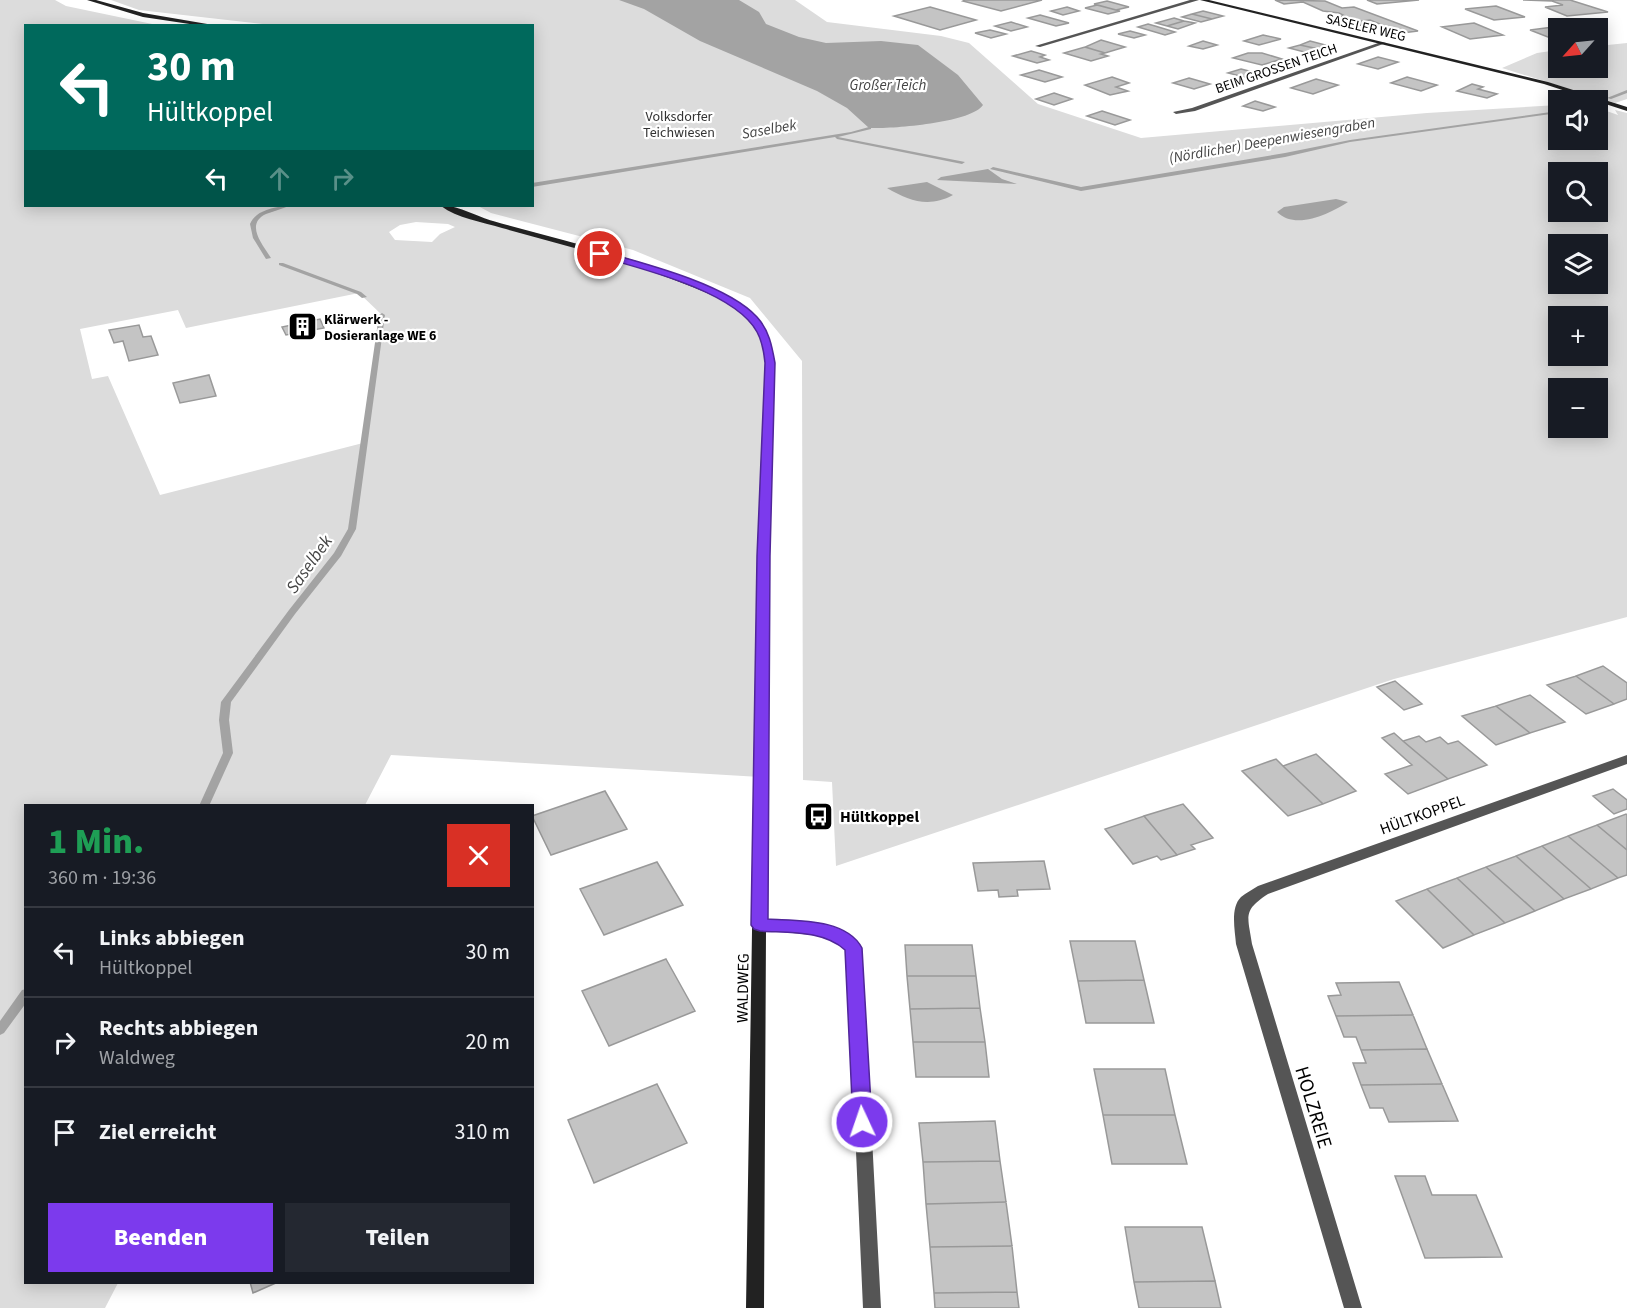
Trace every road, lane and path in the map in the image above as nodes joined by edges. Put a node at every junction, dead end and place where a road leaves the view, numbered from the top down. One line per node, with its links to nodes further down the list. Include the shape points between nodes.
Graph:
1 (90, 0): 4 (main road, via 143,15)
2 (1196, 0): 6 (street)
3 (1203, 0): 5 (main road, SASELER WEG)
4 (204, 24)
5 (1383, 43): 7 (main road, SASELER WEG); 11 (street, BEIM GROSSEN TEICH, via 1193,110)
6 (1038, 46)
7 (1489, 69): 8 (main road, SASELER WEG); 10 (main road, SASELER WEG)
8 (1559, 90)
9 (1608, 104): 10 (main road, SASELER WEG)
10 (1627, 109)
11 (1176, 112)
12 (448, 207): 15 (main road, WALDWEG, via 680,278 741,307 763,333 770,363)
13 (1627, 759): 14 (street, HÜLTKOPPEL, via 1263,890 1246,901)
14 (1241, 916): 18 (street, HOLZREIE, via 1244,944)
15 (760, 925): 16 (main road, WALDWEG); 17 (street, via 812,928 841,936 854,948)
16 (755, 1308)
17 (872, 1308)
18 (1353, 1308)

